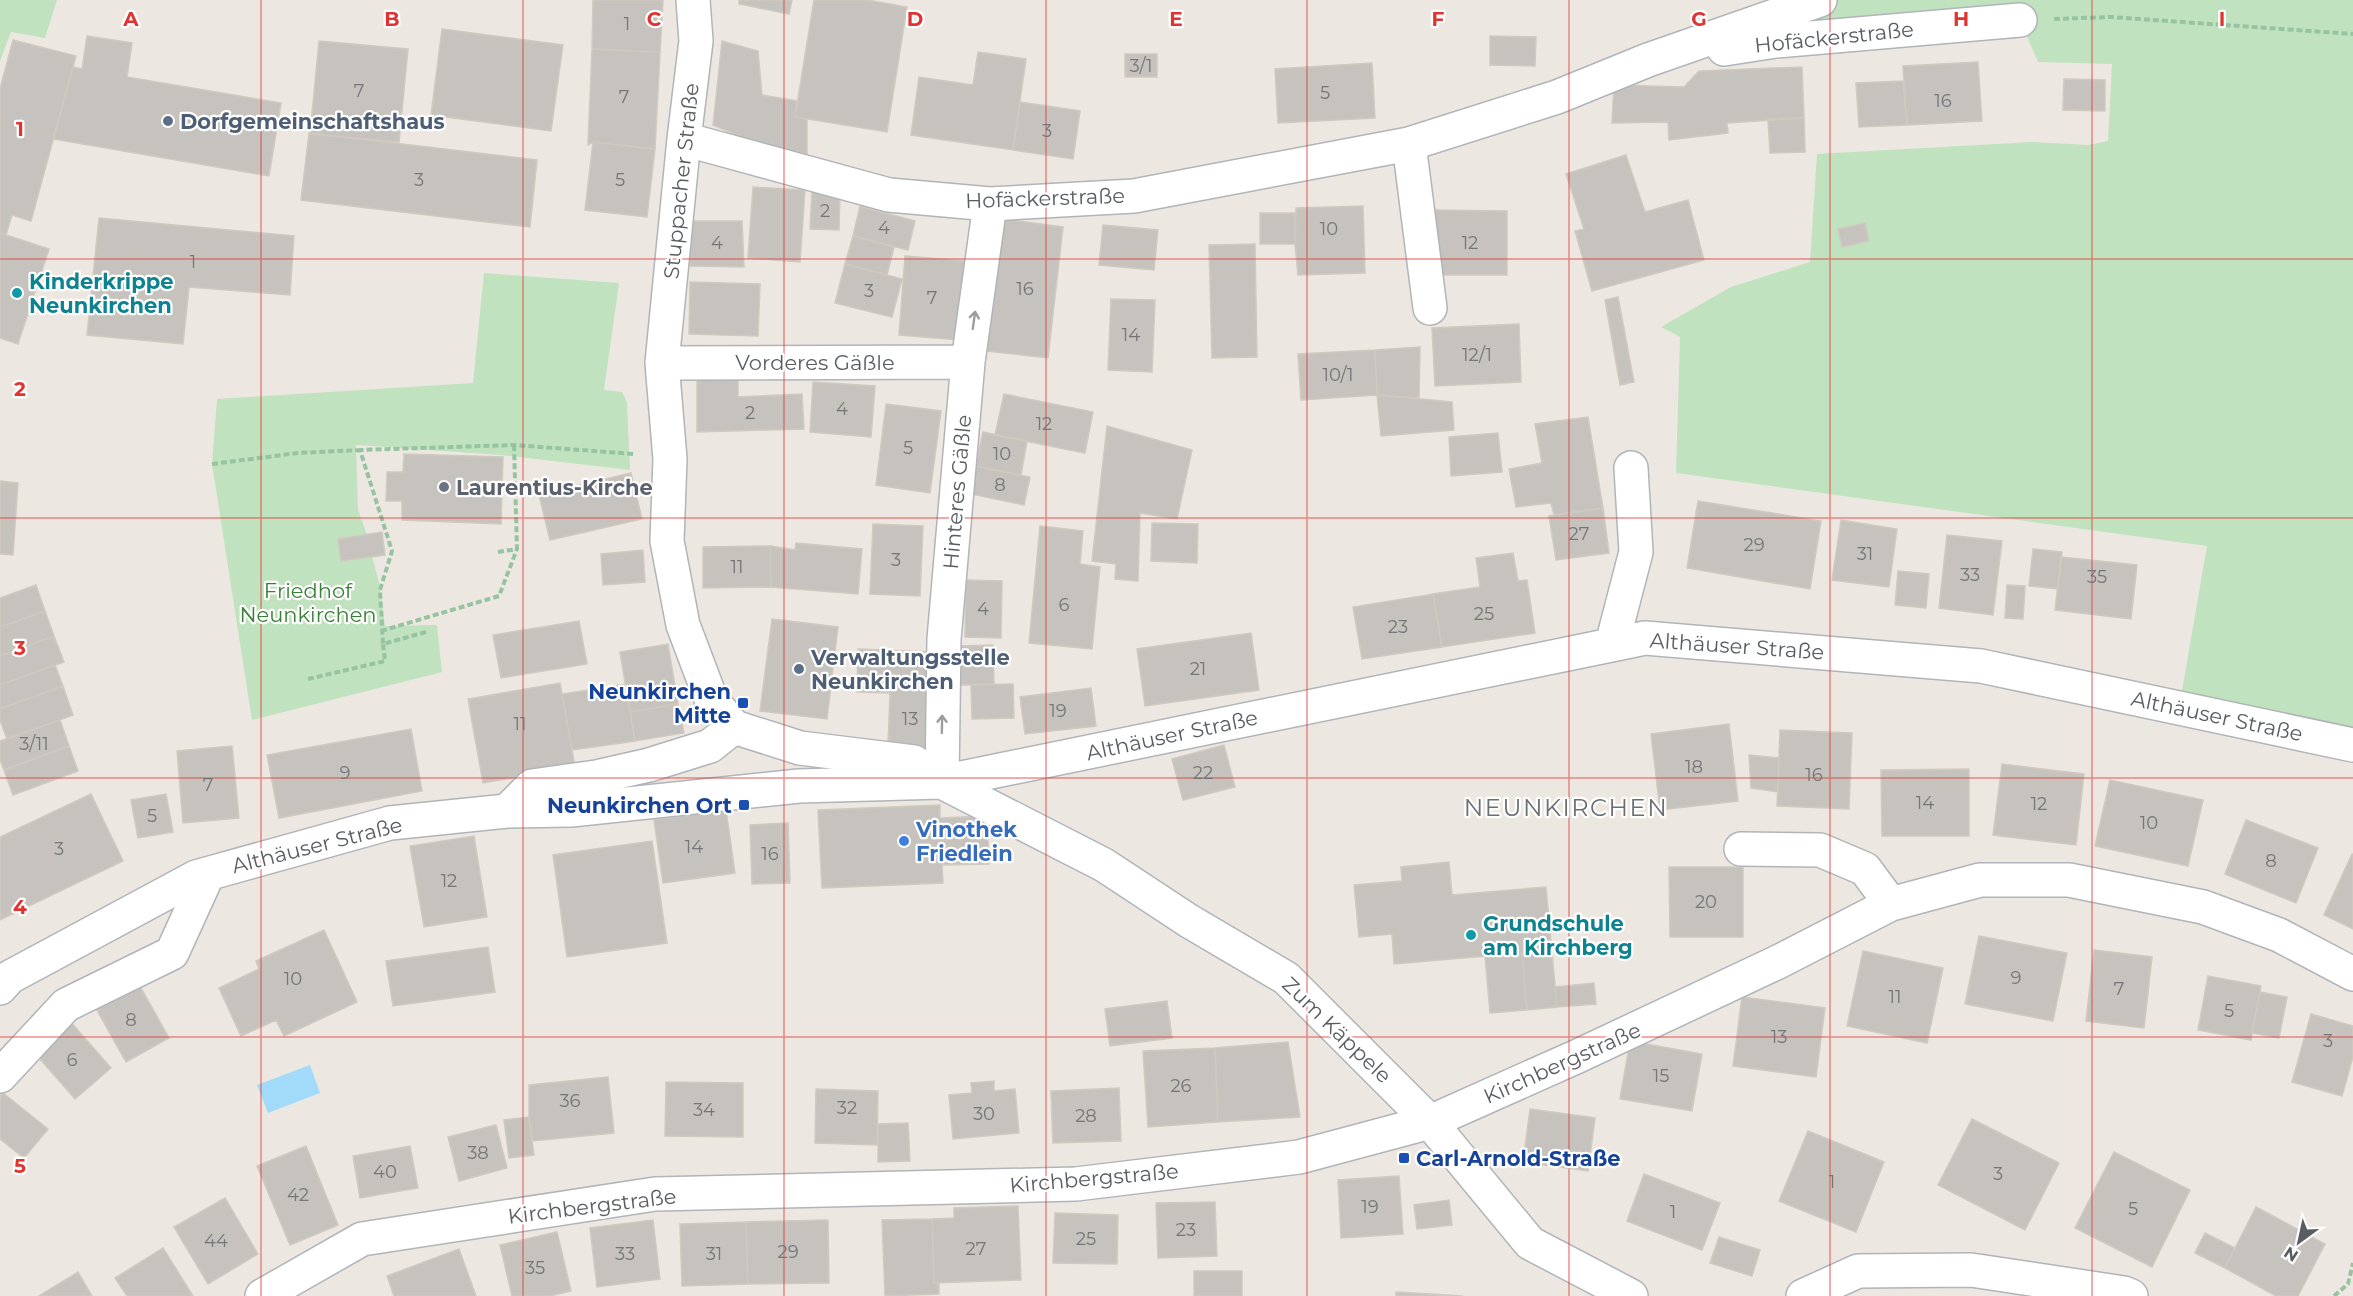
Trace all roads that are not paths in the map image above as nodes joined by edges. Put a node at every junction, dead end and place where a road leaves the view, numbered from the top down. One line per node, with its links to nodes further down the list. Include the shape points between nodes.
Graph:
1 (693, 0): 5 (street, Stuppacher Straße, via 696,40)
2 (1820, 0): 4 (street, Hofäckerstraße)
3 (2020, 20): 4 (street, Hofäckerstraße, via 1776,41)
4 (1648, 60): 6 (street, Hofäckerstraße, via 1557,97)
5 (684, 139): 7 (street, Hofäckerstraße, via 889,195); 10 (street, Stuppacher Straße)
6 (1409, 144): 7 (street, Hofäckerstraße, via 1134,196); 8 (street)
7 (990, 204): 9 (street, Hinteres Gäßle, one-way to 7)
8 (1430, 308)
9 (968, 362): 10 (street, Vorderes Gäßle); 15 (street, Hinteres Gäßle, one-way to 9, via 944,639)
10 (662, 363): 13 (street, Stuppacher Straße, via 670,459 667,541 683,625 711,699)
11 (1631, 468): 12 (street, via 1636,552)
12 (1612, 644): 14 (street, Althäuser Straße, via 1645,638 1981,666); 15 (street, Althäuser Straße)
13 (734, 727): 15 (street, Zum Käppele, via 800,748 914,762); 16 (street, via 711,746 649,765 532,786)
14 (2353, 745)
15 (942, 782): 16 (street, Althäuser Straße, via 800,786 571,810); 23 (street, Zum Käppele, via 1104,865 1286,978)
16 (507, 811): 18 (street, Althäuser Straße, via 390,823)
17 (1741, 849): 19 (street, via 1820,849 1865,868)
18 (208, 873): 21 (street, Althäuser Straße); 22 (street, via 172,953 66,1005)
19 (1891, 904): 20 (street, Kirchbergstraße, via 1980,880 2069,880 2203,908 2279,935); 23 (street, Kirchbergstraße, via 1746,977)
20 (2353, 974)
21 (3, 975)
22 (0, 1076)
23 (1430, 1122): 24 (street, Zum Käppele, via 1530,1243); 25 (street, Kirchbergstraße, via 1299,1157 1076,1184 655,1194 362,1239)
24 (1628, 1295)
25 (262, 1296)
26 (1803, 1296): 27 (street, via 1858,1271 1959,1270)
27 (2131, 1296)

